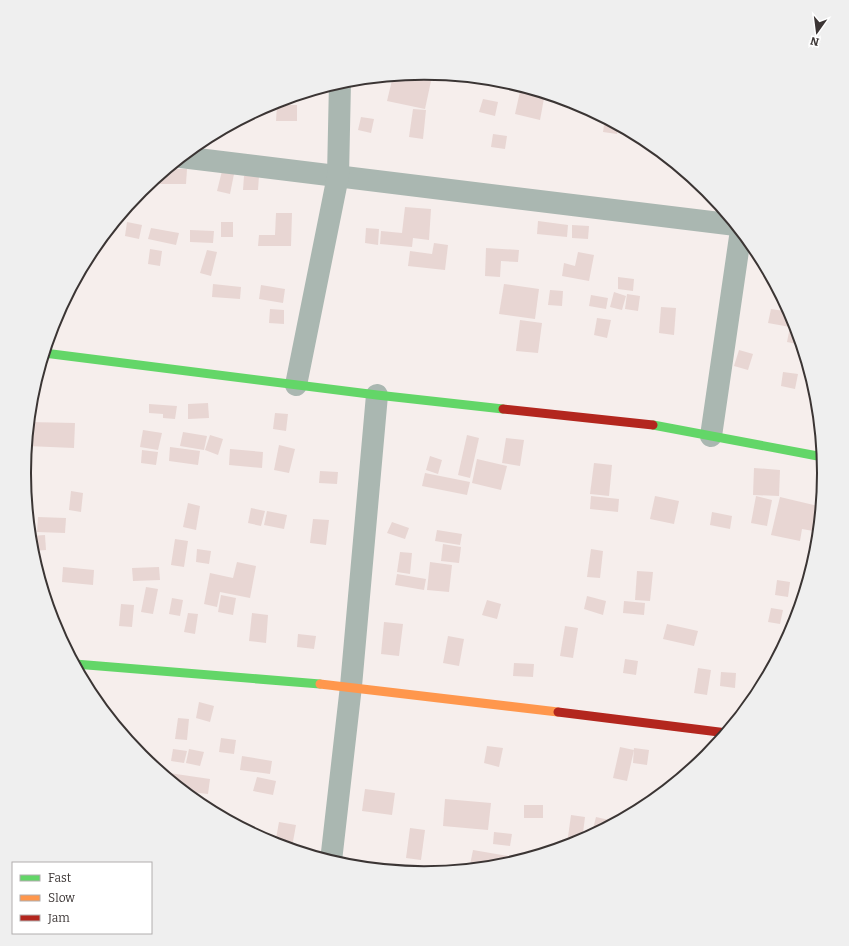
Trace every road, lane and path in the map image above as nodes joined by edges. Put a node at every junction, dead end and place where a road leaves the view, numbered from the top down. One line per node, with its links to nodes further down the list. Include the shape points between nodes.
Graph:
1 (340, 89): 3 (street)
2 (189, 158): 3 (street)
3 (338, 176): 4 (street); 7 (street)
4 (729, 224)
5 (740, 237): 9 (street)
6 (50, 354): 7 (street)
7 (296, 385): 8 (street)
8 (377, 395): 9 (street, via 668,427); 12 (street)
9 (711, 436): 10 (street)
10 (817, 456)
11 (81, 664): 12 (street)
12 (351, 686): 13 (street); 14 (street)
13 (720, 732)
14 (333, 855)

